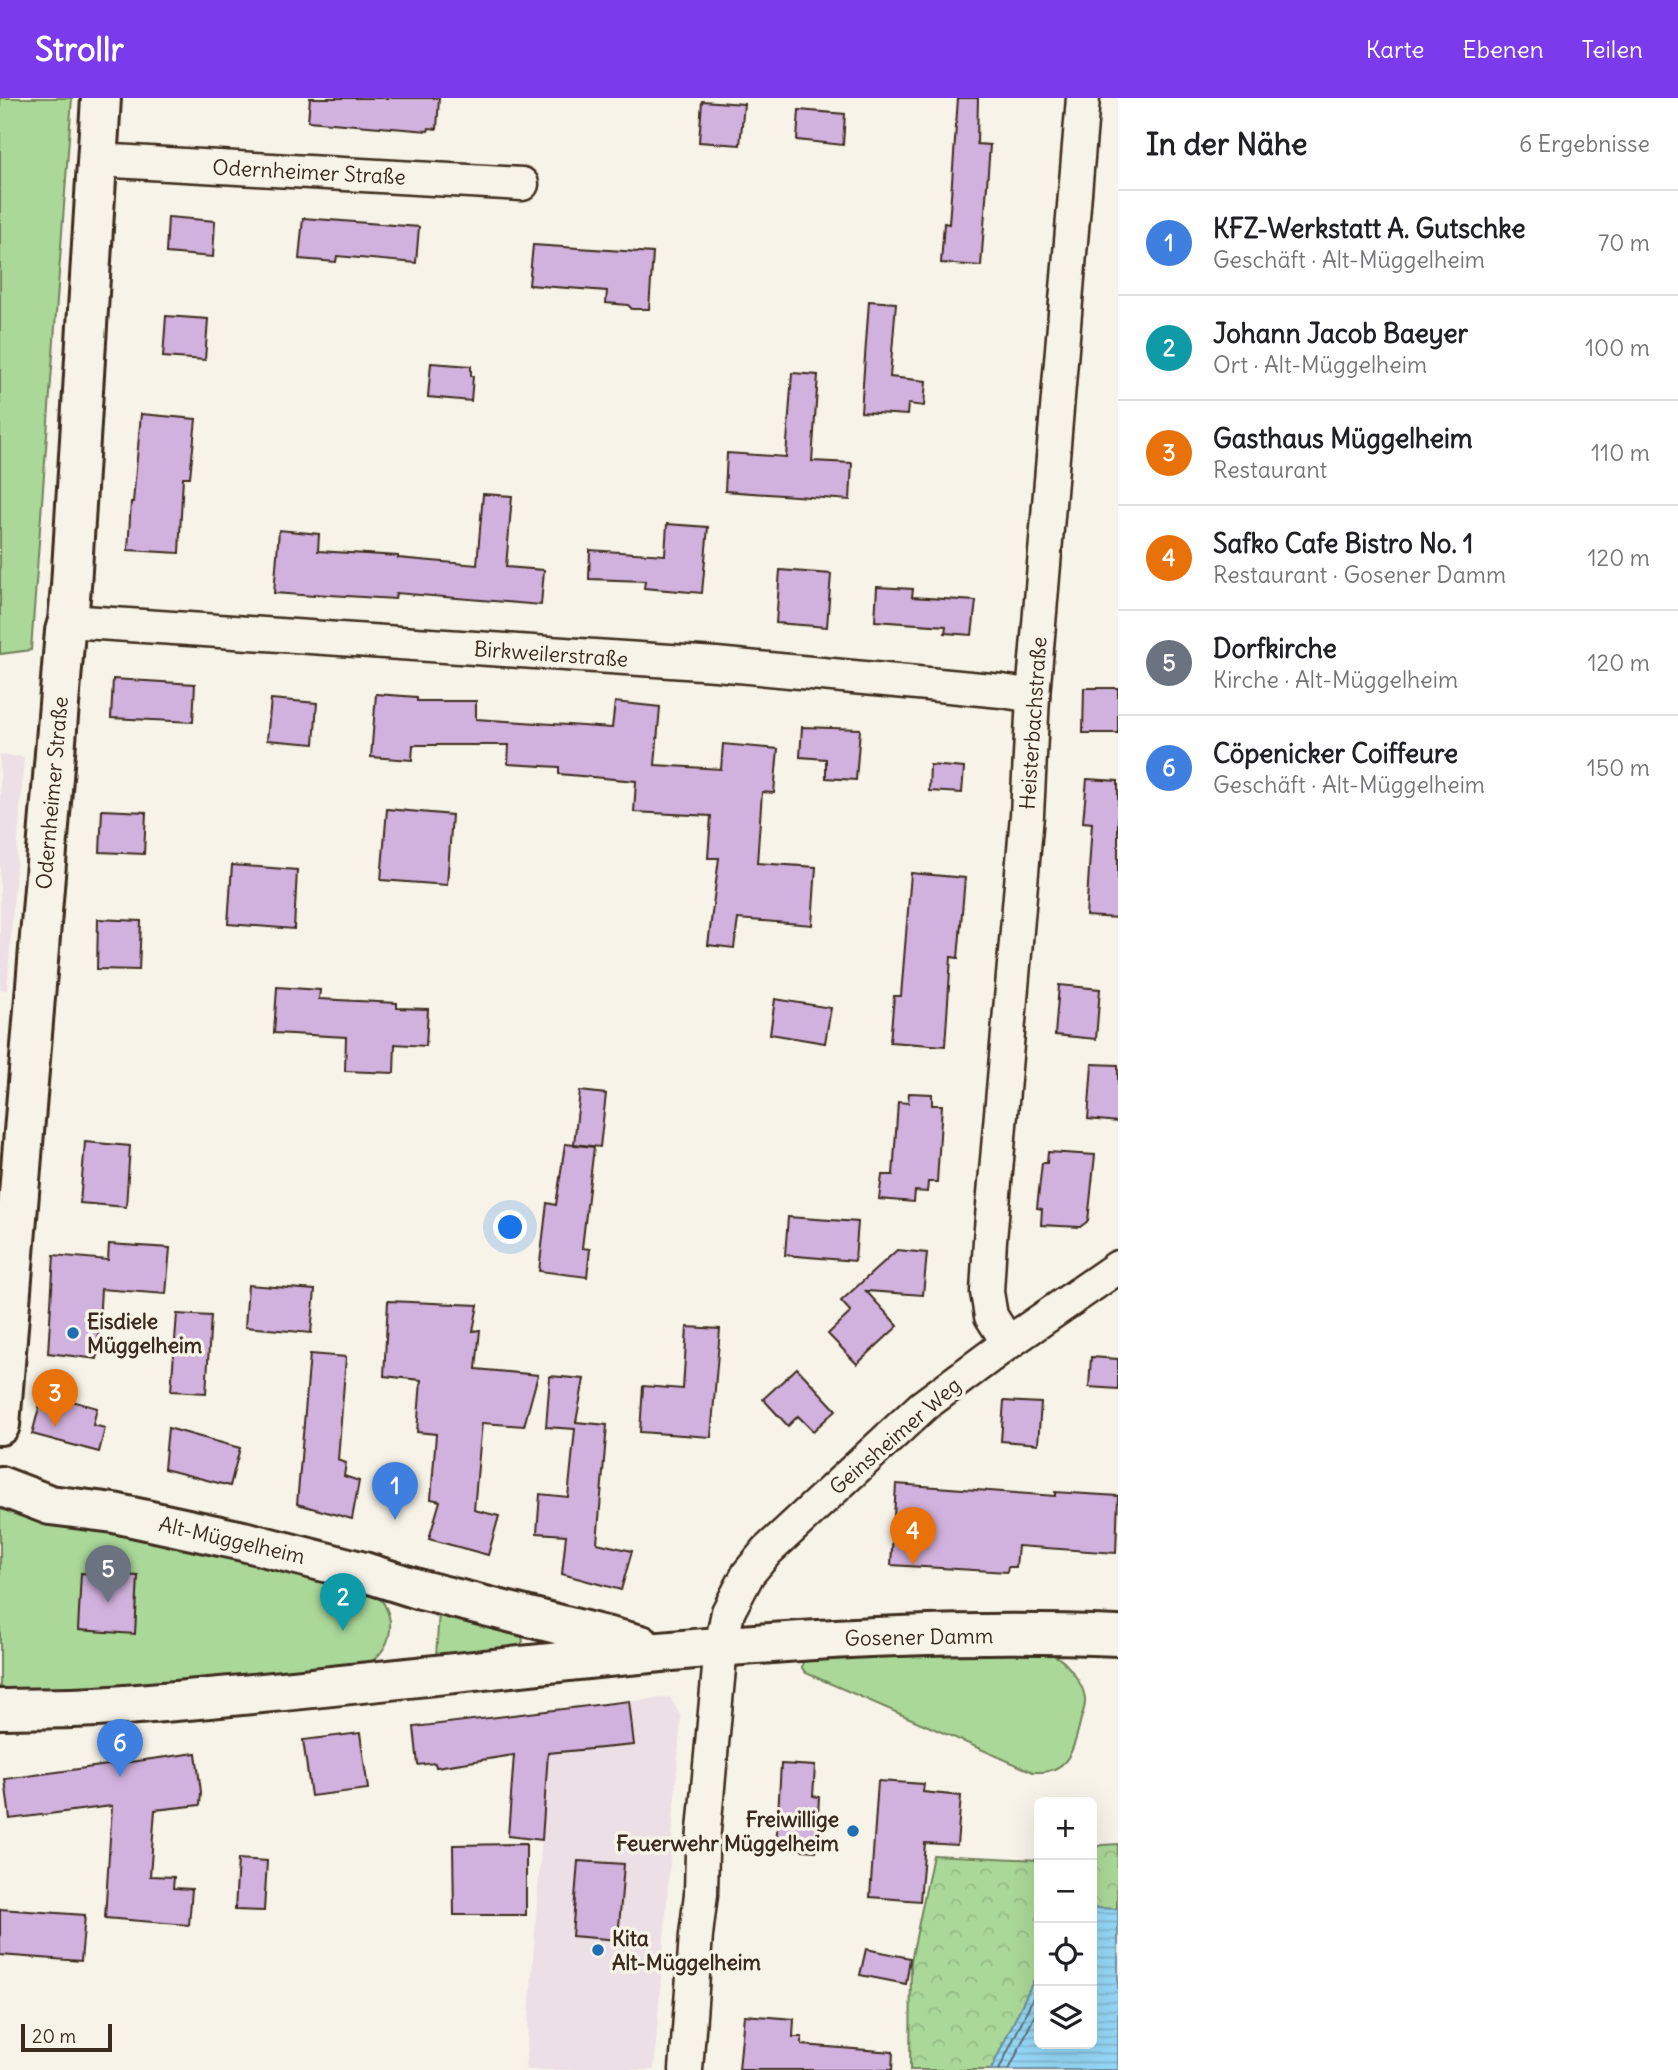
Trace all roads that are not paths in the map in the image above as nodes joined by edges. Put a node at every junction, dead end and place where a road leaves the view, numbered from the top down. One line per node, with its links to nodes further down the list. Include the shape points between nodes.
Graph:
1 (101, 98): 3 (main road, Odernheimer Straße)
2 (1083, 98): 6 (street, Heisterbachstraße)
3 (96, 160): 4 (street, Odernheimer Straße); 5 (main road, Odernheimer Straße)
4 (522, 184)
5 (68, 621): 6 (street, Birkweilerstraße, via 716,664); 9 (main road, Odernheimer Straße)
6 (1033, 696): 8 (street, Heisterbachstraße, via 987,1292 991,1316)
7 (1118, 1267): 8 (street, Geinsheimer Weg)
8 (1008, 1343): 12 (street, Geinsheimer Weg, via 923,1406 767,1551 748,1574 728,1612)
9 (0, 1425)
10 (0, 1486): 13 (main road, Alt-Müggelheim, via 50,1504 243,1541)
11 (1118, 1636): 12 (main road, Gosener Damm, via 911,1636)
12 (721, 1647): 13 (main road, Alt-Müggelheim); 15 (street, Geinsheimer Weg)
13 (666, 1651): 14 (main road, Alt-Müggelheim, via 213,1698 92,1708)
14 (0, 1709)
15 (686, 2070)

